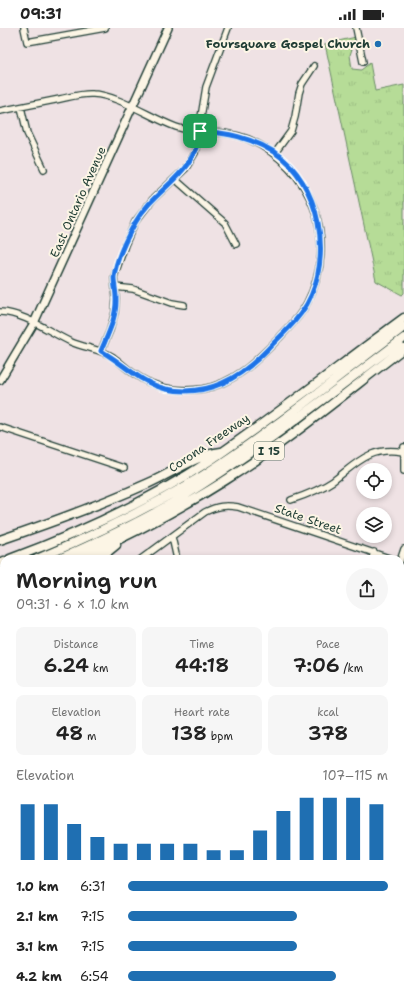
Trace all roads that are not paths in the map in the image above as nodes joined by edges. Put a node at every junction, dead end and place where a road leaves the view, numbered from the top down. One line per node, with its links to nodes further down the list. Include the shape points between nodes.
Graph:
1 (24, 28): 2 (street, via 27,42)
2 (105, 28)
3 (168, 28): 9 (main road, East Ontario Avenue)
4 (228, 28): 11 (street, via 206,87)
5 (356, 28): 6 (street)
6 (363, 62)
7 (314, 66): 12 (street, via 298,93 291,131)
8 (21, 107): 9 (street, via 92,94 113,98); 10 (street); 13 (street, via 27,133)
9 (132, 108): 11 (street, via 178,128); 20 (main road, East Ontario Avenue)
10 (0, 111)
11 (200, 131): 12 (street, via 231,133); 14 (street, via 195,153 186,168)
12 (275, 153): 24 (street, via 294,172 313,202 321,237 319,272 314,288 307,305 293,324 250,367 220,385 202,389 165,388 151,384)
13 (44, 169)
14 (175, 179): 15 (street, via 225,223); 16 (street, via 153,199 135,222 117,266)
15 (236, 244)
16 (115, 287): 17 (street, via 134,289); 24 (street, via 114,312)
17 (184, 305)
18 (0, 312): 20 (street, via 12,313)
19 (404, 318): 28 (highway, Corona Freeway / I 15)
20 (34, 324): 24 (street, via 74,343); 25 (main road, East Ontario Avenue)
21 (404, 327): 37 (highway, via 252,442 201,476 109,527)
22 (404, 338): 38 (highway, via 288,426 214,477 124,528)
23 (404, 348): 33 (highway, I 15, via 225,481)
24 (101, 351)
25 (0, 380)
26 (0, 427): 29 (street)
27 (404, 450): 30 (street); 31 (street, via 368,456 355,462 316,492)
28 (222, 452): 34 (highway, via 210,453 149,483 68,517); 36 (highway, Corona Freeway / I 15, via 127,508)
29 (124, 468)
30 (404, 471)
31 (291, 500)
32 (172, 537): 35 (street, State Street, via 204,512 226,505 238,506); 41 (street); 42 (street)
33 (123, 538): 39 (highway, I 15); 40 (highway)
34 (0, 540)
35 (374, 552): 43 (street); 44 (street, State Street)
36 (21, 555)
37 (46, 555)
38 (67, 555)
39 (86, 555)
40 (103, 555)
41 (147, 555)
42 (176, 555)
43 (373, 555)
44 (382, 555)

